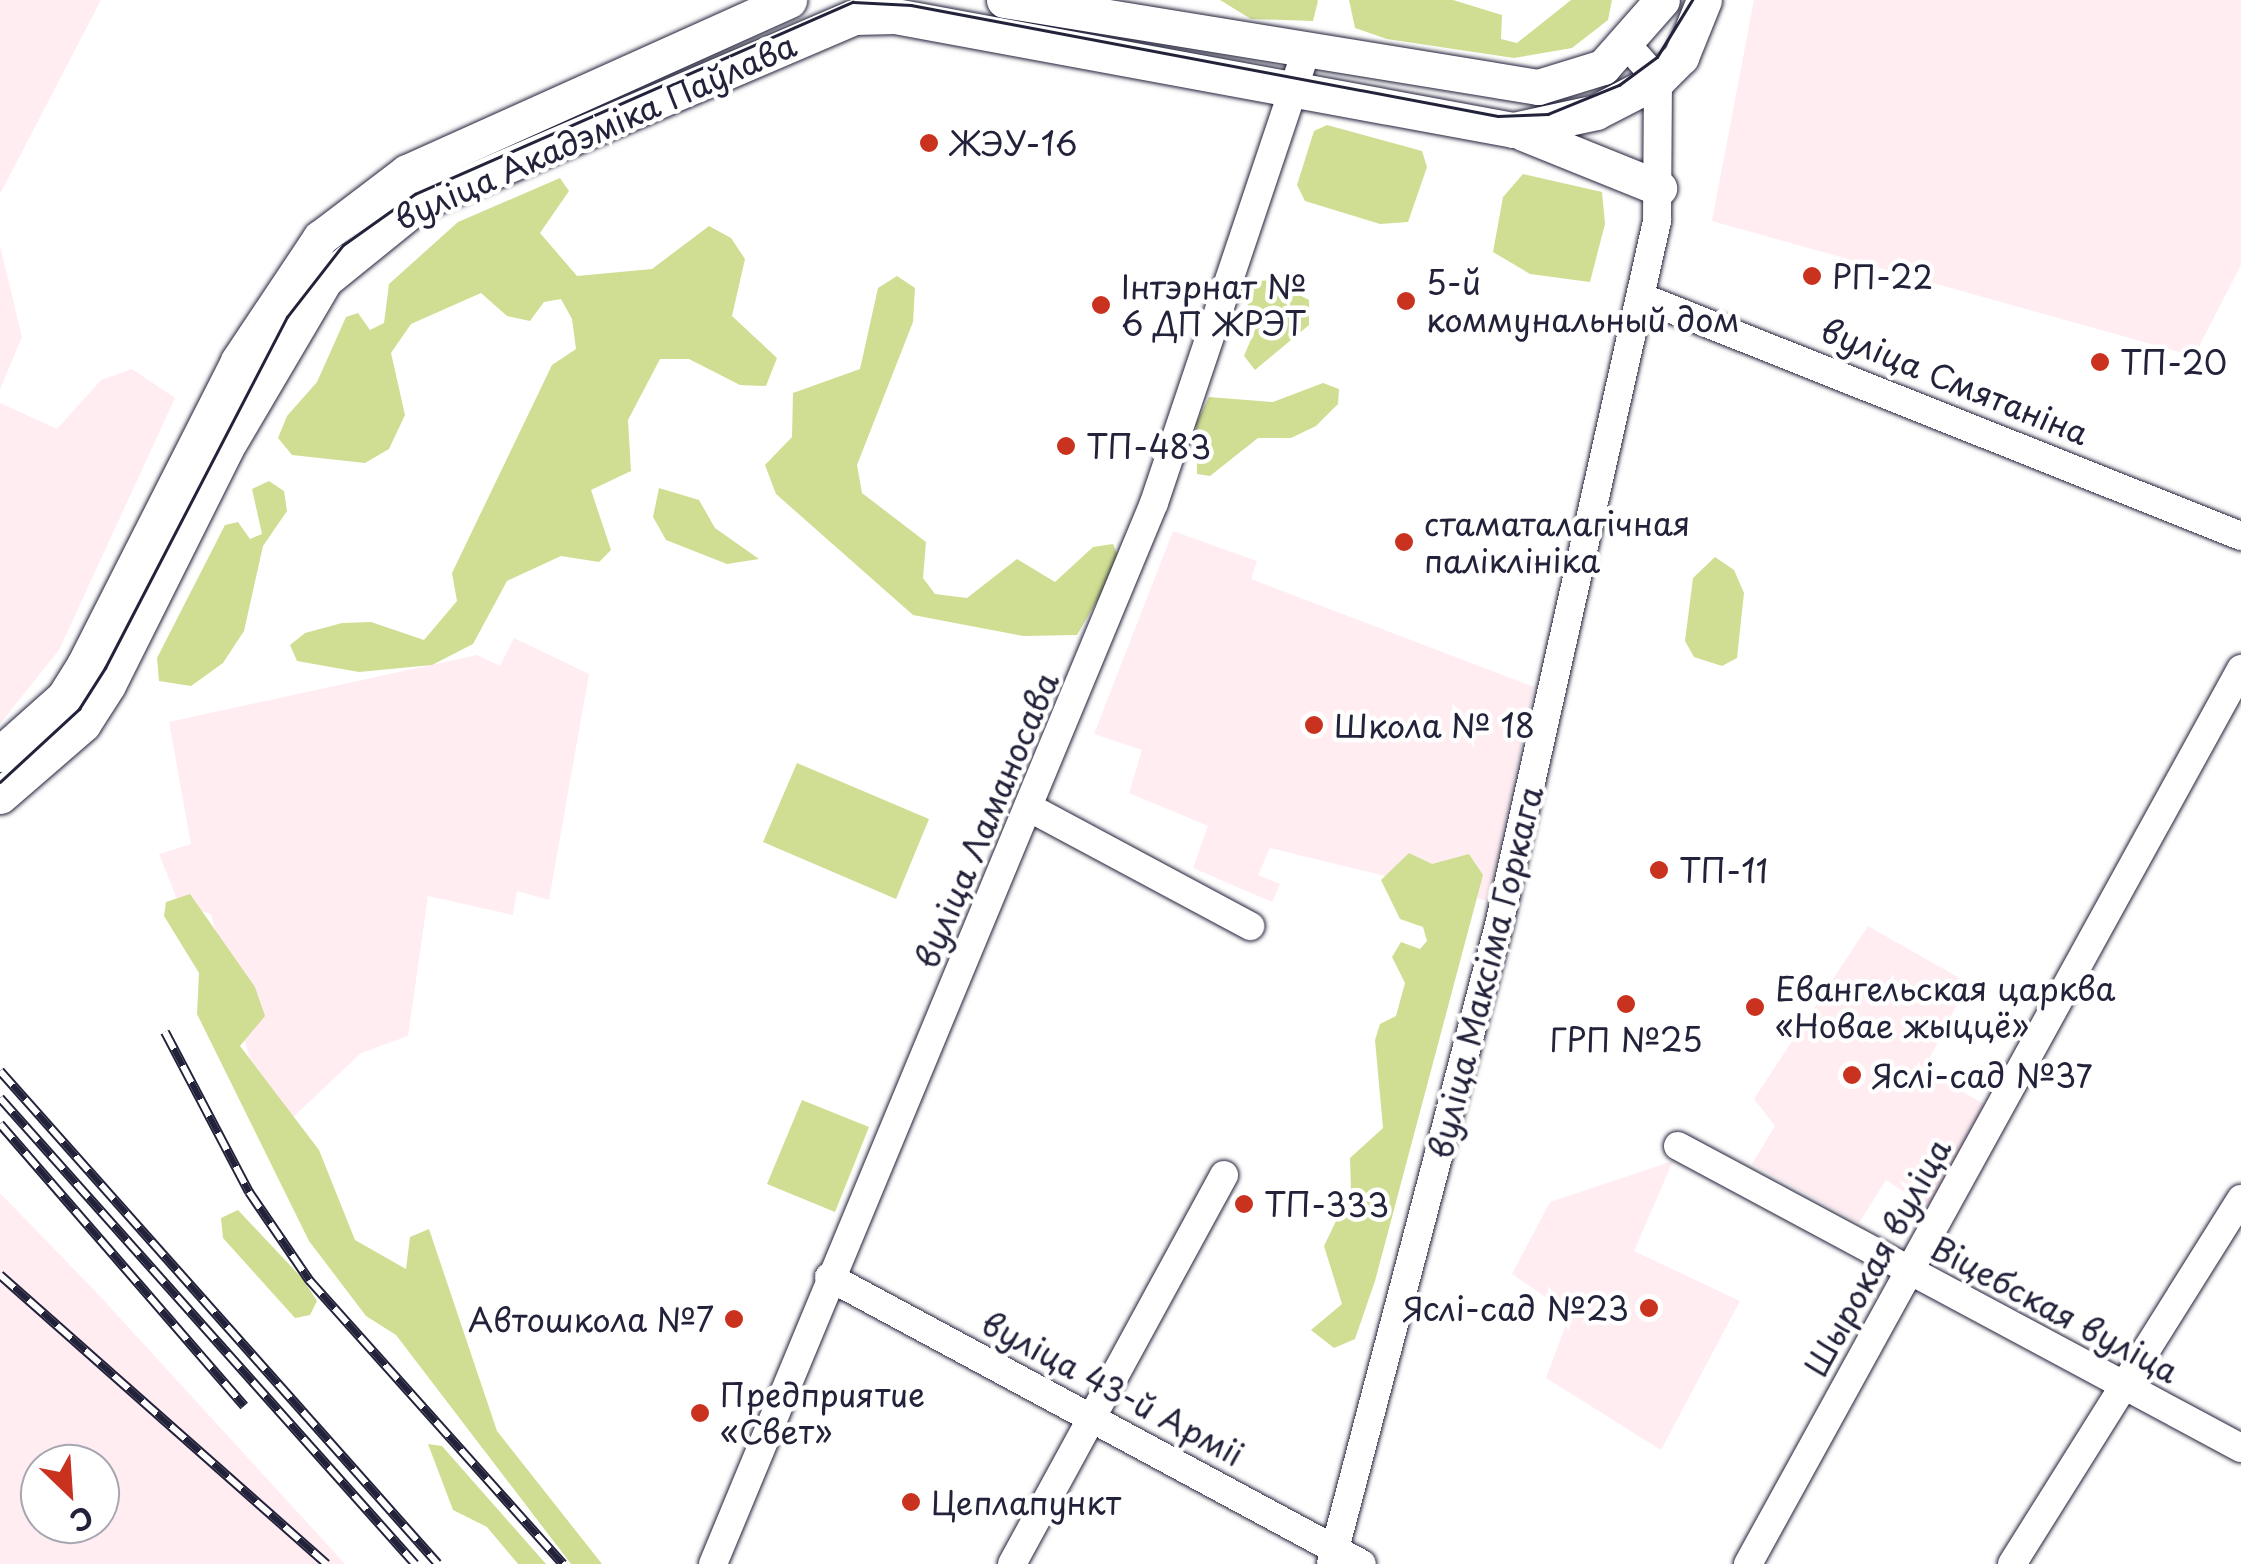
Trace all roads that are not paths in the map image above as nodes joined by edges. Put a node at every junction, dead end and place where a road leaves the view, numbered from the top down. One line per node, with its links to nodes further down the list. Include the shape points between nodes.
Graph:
1 (789, 0): 6 (main road, вуліца Акадэміка Паўлава)
2 (1004, 0): 8 (main road)
3 (1704, 0): 10 (main road, via 1680,57)
4 (1661, 2): 7 (main road, вуліца Максіма Горкага); 10 (main road, вуліца Максіма Горкага)
5 (854, 8): 9 (main road, вуліца Акадэміка Паўлава); 11 (main road, вуліца Акадэміка Паўлава)
6 (724, 23): 9 (street); 13 (main road, вуліца Акадэміка Паўлава)
7 (1628, 46): 8 (main road, via 1603,67 1538,88); 10 (street)
8 (1305, 54): 11 (street, вуліца Ламаносава)
9 (741, 62): 14 (main road, вуліца Акадэміка Паўлава)
10 (1658, 80): 12 (main road, вуліца Акадэміка Паўлава, via 1596,112); 15 (street, вуліца Максіма Горкага)
11 (1294, 91): 12 (main road, вуліца Акадэміка Паўлава); 22 (street, вуліца Ламаносава, via 1174,449)
12 (1513, 130): 15 (main road)
13 (456, 148): 14 (street); 17 (main road, вуліца Акадэміка Паўлава, via 363,200 320,238)
14 (472, 180): 17 (main road, вуліца Акадэміка Паўлава, via 363,243)
15 (1659, 188): 16 (street, вуліца Максіма Горкага)
16 (1641, 297): 18 (street, вуліца Смятаніна); 32 (street, вуліца Максіма Горкага, via 1495,943)
17 (252, 369): 20 (main road, вуліца Акадэміка Паўлава, via 84,665)
18 (2241, 536)
19 (2241, 669): 27 (street, Шырокая вуліца)
20 (16, 755): 21 (main road, вуліца Акадэміка Паўлава)
21 (0, 796)
22 (1030, 808): 23 (street); 28 (street, вуліца Ламаносава)
23 (1250, 926)
24 (1678, 1146): 27 (street, Віцебская вуліца)
25 (1224, 1175): 30 (street)
26 (2241, 1199): 29 (street)
27 (1908, 1270): 29 (street, Віцебская вуліца); 36 (street, Шырокая вуліца)
28 (829, 1277): 30 (street, вуліца 43-й Арміі); 33 (street, вуліца Ламаносава)
29 (2125, 1387): 31 (street, Віцебская вуліца); 37 (street)
30 (1093, 1413): 32 (street, вуліца 43-й Арміі); 34 (street)
31 (2241, 1448)
32 (1333, 1557): 35 (street, вуліца 43-й Арміі)
33 (713, 1564)
34 (1012, 1564)
35 (1362, 1564)
36 (1748, 1564)
37 (2012, 1564)

